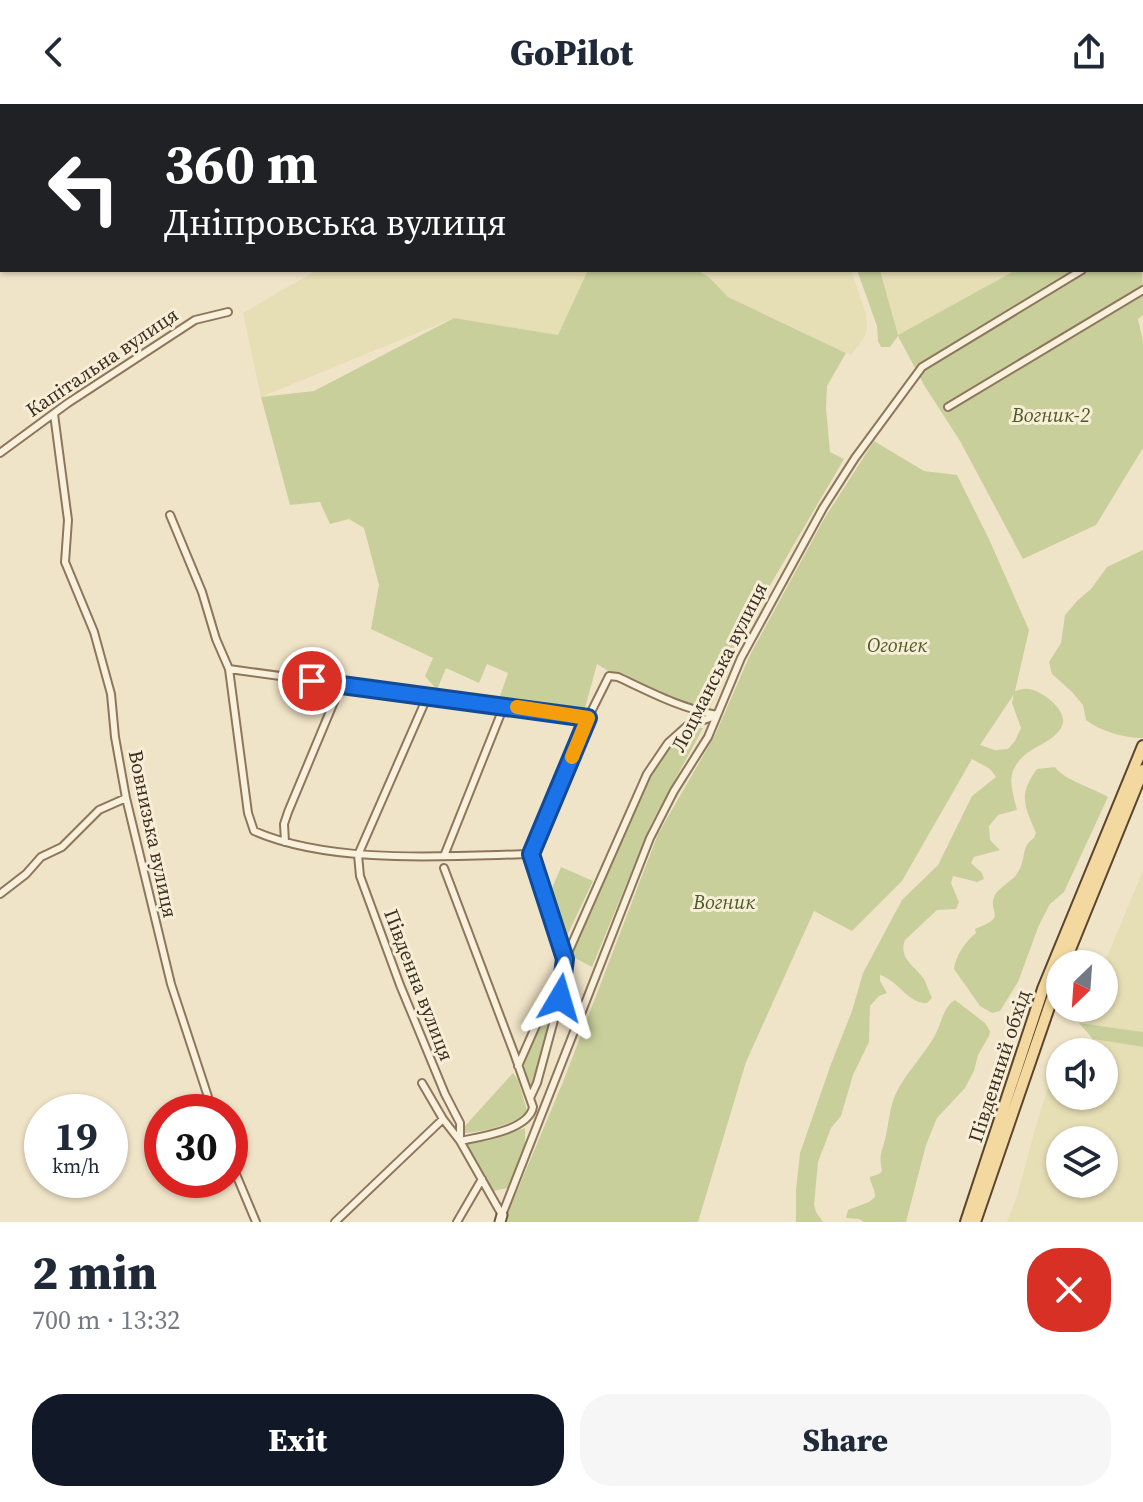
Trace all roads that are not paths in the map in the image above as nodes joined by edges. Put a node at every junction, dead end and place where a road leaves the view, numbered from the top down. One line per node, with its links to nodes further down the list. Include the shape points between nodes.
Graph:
1 (1079, 272): 12 (street, Лоцманська вулиця, via 922,367 823,508 741,658)
2 (1143, 290): 4 (street)
3 (228, 312): 5 (street, Капітальна вулиця, via 195,320)
4 (948, 407)
5 (54, 414): 6 (street, Капітальна вулиця); 16 (street, Вовнизька вулиця, via 68,520 65,562 94,632 111,694)
6 (0, 453)
7 (170, 515): 8 (street)
8 (229, 669): 9 (street); 17 (street, via 248,813 254,831)
9 (341, 685): 10 (street); 17 (street, via 288,812)
10 (428, 695): 11 (street); 19 (street)
11 (504, 706): 13 (street); 20 (street)
12 (717, 715): 13 (street, via 673,704 609,676); 24 (street, via 687,726 647,774); 32 (street, Лоцманська вулиця, via 650,838)
13 (588, 718): 18 (street)
14 (1143, 746): 40 (main road, Південний обхід, via 1043,989)
15 (1143, 770): 23 (main road)
16 (126, 798): 22 (street, via 99,810 62,847 41,857); 28 (street, Вовнизька вулиця, via 171,984)
17 (285, 842): 19 (street)
18 (531, 854): 20 (street); 24 (street)
19 (358, 855): 20 (street); 33 (street, Південна вулиця, via 360,876 400,985 460,1123)
20 (444, 856)
21 (444, 868): 26 (street)
22 (0, 894)
23 (1070, 950)
24 (565, 959): 26 (street); 29 (street, via 560,998)
25 (1046, 1016): 41 (main road, Південний обхід)
26 (518, 1066): 29 (street)
27 (422, 1083): 30 (street)
28 (207, 1094)
29 (530, 1098): 31 (street, via 532,1113)
30 (443, 1119): 33 (street); 38 (street)
31 (524, 1122): 32 (street); 33 (street)
32 (535, 1134): 36 (street, Лоцманська вулиця)
33 (460, 1141): 34 (street)
34 (482, 1179): 36 (street); 39 (street)
35 (246, 1198): 37 (street)
36 (501, 1218)
37 (256, 1222)
38 (335, 1222)
39 (457, 1222)
40 (966, 1222)
41 (975, 1222)

